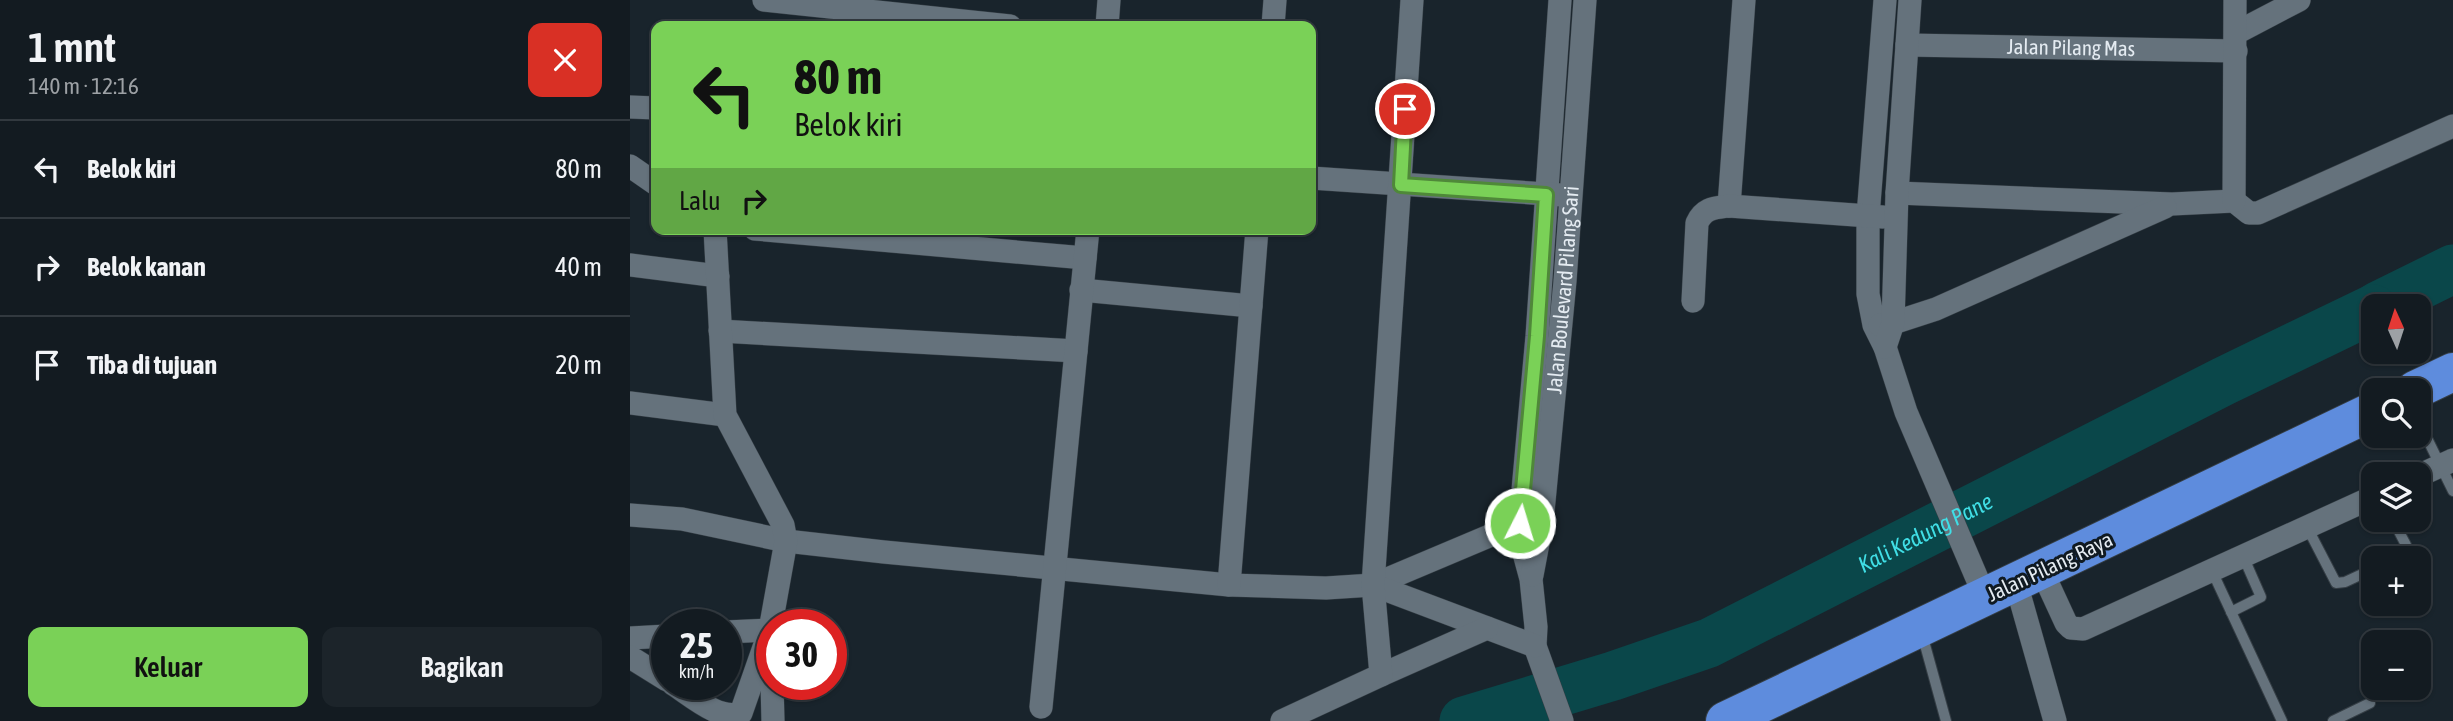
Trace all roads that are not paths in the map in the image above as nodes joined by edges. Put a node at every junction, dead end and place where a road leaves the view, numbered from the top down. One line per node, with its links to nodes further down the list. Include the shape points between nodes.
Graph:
1 (764, 0): 12 (street)
2 (1110, 0): 14 (street)
3 (1275, 0): 15 (street)
4 (1412, 0): 24 (street)
5 (1560, 0): 26 (street, Jalan Boulevard Pilang Sari)
6 (1585, 0): 27 (street, Jalan Boulevard Pilang Sari)
7 (1744, 0): 30 (street)
8 (1885, 0): 31 (street)
9 (1910, 0): 17 (street)
10 (2235, 0): 16 (street)
11 (2299, 0): 16 (street)
12 (795, 10): 13 (street)
13 (943, 21)
14 (1108, 21)
15 (1273, 21)
16 (2236, 42): 17 (street, Jalan Pilang Mas); 28 (street)
17 (1907, 44): 25 (street)
18 (630, 107): 19 (street)
19 (651, 108)
20 (2453, 126): 28 (street, via 2268,211 2249,213)
21 (630, 166): 23 (street)
22 (1316, 178): 24 (street)
23 (651, 181)
24 (1401, 185): 26 (street); 66 (street)
25 (1898, 193): 29 (street); 32 (street)
26 (1546, 195): 27 (street); 57 (street, Jalan Boulevard Pilang Sari)
27 (1572, 196): 57 (street, Jalan Boulevard Pilang Sari)
28 (2234, 201): 29 (street)
29 (2172, 204): 43 (street, via 1981,290)
30 (1729, 206): 31 (street); 41 (street, via 1710,208 1697,223)
31 (1868, 216): 32 (street); 43 (street, via 1868,294)
32 (1896, 217): 43 (street)
33 (715, 235): 39 (street)
34 (822, 235): 37 (street)
35 (1087, 235): 37 (street)
36 (1257, 235): 42 (street)
37 (1085, 258): 40 (street)
38 (630, 265): 39 (street)
39 (718, 276): 44 (street)
40 (1082, 290): 42 (street); 45 (street)
41 (1693, 301)
42 (1251, 306): 65 (street)
43 (1884, 324): 64 (street, via 1885,347 1906,412 1964,542)
44 (720, 331): 45 (street); 49 (street)
45 (1076, 351): 61 (street)
46 (2453, 372): 47 (highway)
47 (2431, 382)
48 (630, 403): 49 (street)
49 (725, 415): 59 (street, via 778,514)
50 (2361, 417): 64 (highway, Jalan Pilang Raya)
51 (2431, 439): 52 (lane)
52 (2447, 463): 53 (street); 54 (lane)
53 (2431, 470)
54 (2453, 491)
55 (2361, 502): 58 (street)
56 (630, 515): 59 (street, via 682,519)
57 (1531, 523): 66 (street); 73 (street, Jalan Boulevard Pilang Sari)
58 (2306, 527): 60 (street); 63 (lane, via 2336,583)
59 (786, 541): 61 (street); 67 (street)
60 (2243, 556): 62 (street); 68 (lane, via 2261,597)
61 (1053, 567): 65 (street); 81 (street)
62 (2212, 570): 64 (street, via 2078,629); 68 (lane)
63 (2361, 575)
64 (2014, 584): 70 (highway, Jalan Pilang Raya); 87 (street)
65 (1229, 585): 66 (street)
66 (1373, 585): 69 (street); 77 (street)
67 (774, 609)
68 (2231, 611): 88 (lane)
69 (1487, 628): 73 (street); 77 (street)
70 (1920, 628): 85 (highway, Jalan Pilang Raya, via 1764,707); 86 (lane)
71 (651, 637): 72 (street)
72 (630, 638)
73 (1537, 653): 84 (street, Jalan Boulevard Pilang Sari)
74 (630, 657): 75 (street)
75 (651, 670)
76 (756, 670): 78 (street, via 741,713 731,716)
77 (1381, 676): 83 (street)
78 (699, 700)
79 (772, 700): 82 (street)
80 (2370, 703): 89 (lane)
81 (1041, 707)
82 (773, 721)
83 (1282, 721)
84 (1562, 721)
85 (1725, 721)
86 (1946, 721)
87 (2055, 721)
88 (2282, 721)
89 (2333, 721)

